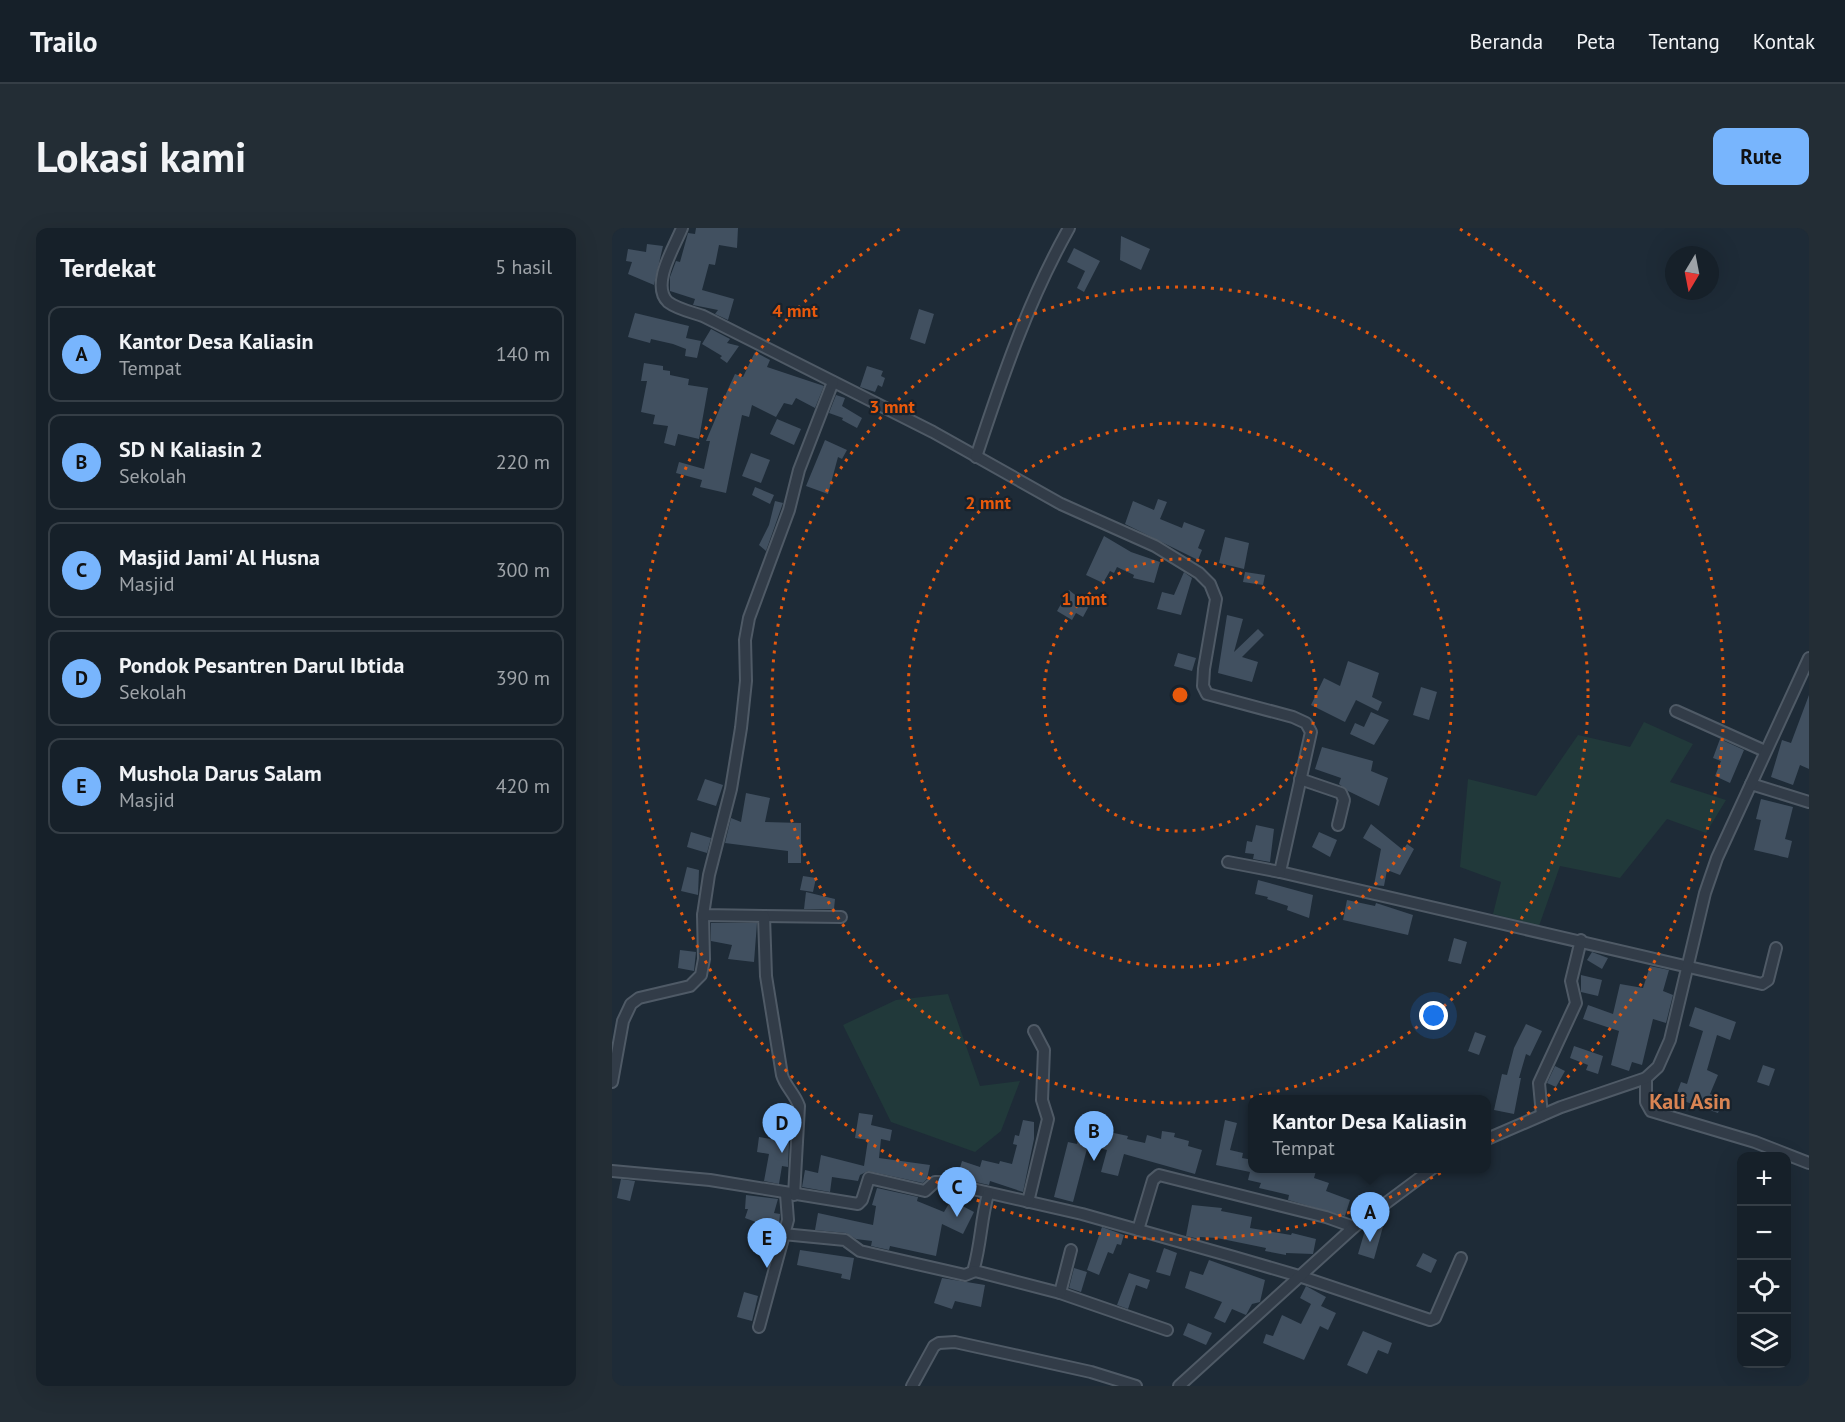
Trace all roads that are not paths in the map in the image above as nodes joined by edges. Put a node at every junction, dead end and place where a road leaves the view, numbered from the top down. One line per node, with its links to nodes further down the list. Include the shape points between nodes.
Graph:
1 (682, 228): 3 (street, via 662,278 661,289 669,302)
2 (1069, 228): 4 (street, via 1017,335)
3 (833, 382): 4 (street); 14 (street, via 749,618 740,738)
4 (975, 457): 8 (street, via 1060,504 1155,546 1210,584 1216,599 1203,686 1207,694 1306,723 1311,732)
5 (1809, 658): 7 (street)
6 (1676, 711): 7 (street)
7 (1765, 751): 9 (street)
8 (1300, 779): 11 (street, via 1341,793 1344,800); 13 (street)
9 (1751, 784): 10 (street); 19 (street, via 1717,858)
10 (1809, 802)
11 (1338, 825)
12 (1228, 862): 13 (street)
13 (1280, 872): 17 (street)
14 (703, 915): 15 (street); 22 (street, via 701,975 690,986 639,998 631,1004 623,1021)
15 (764, 916): 16 (street); 28 (street, via 766,976 782,1075 799,1106)
16 (841, 917)
17 (1581, 940): 19 (street); 23 (street, via 1571,981 1576,1003 1539,1083)
18 (1776, 948): 19 (street, via 1764,984)
19 (1687, 965): 21 (street, via 1667,1047 1658,1067)
20 (1034, 1031): 30 (street, via 1044,1050 1042,1100 1048,1119)
21 (1646, 1078): 23 (street); 25 (street, via 1646,1102 1651,1111 1755,1142)
22 (612, 1082)
23 (1542, 1115): 24 (street)
24 (1491, 1137)
25 (1809, 1163)
26 (612, 1171): 28 (street, via 710,1180)
27 (1426, 1173): 31 (street)
28 (790, 1194): 29 (street, via 858,1204 869,1178 925,1191 935,1182 942,1182); 33 (street)
29 (988, 1194): 30 (street); 36 (street)
30 (1029, 1202): 32 (street)
31 (1354, 1227): 32 (street, via 1159,1174 1153,1180); 37 (street)
32 (1138, 1230): 37 (street)
33 (783, 1234): 36 (street, via 845,1240 860,1251 964,1275); 39 (street)
34 (1071, 1250): 38 (street)
35 (1461, 1258): 37 (street, via 1430,1320)
36 (975, 1271): 38 (street)
37 (1299, 1276): 43 (street)
38 (1060, 1293): 40 (street)
39 (759, 1327)
40 (1167, 1330)
41 (912, 1386): 42 (street, via 934,1346 955,1342)
42 (1136, 1386)
43 (1179, 1386)

